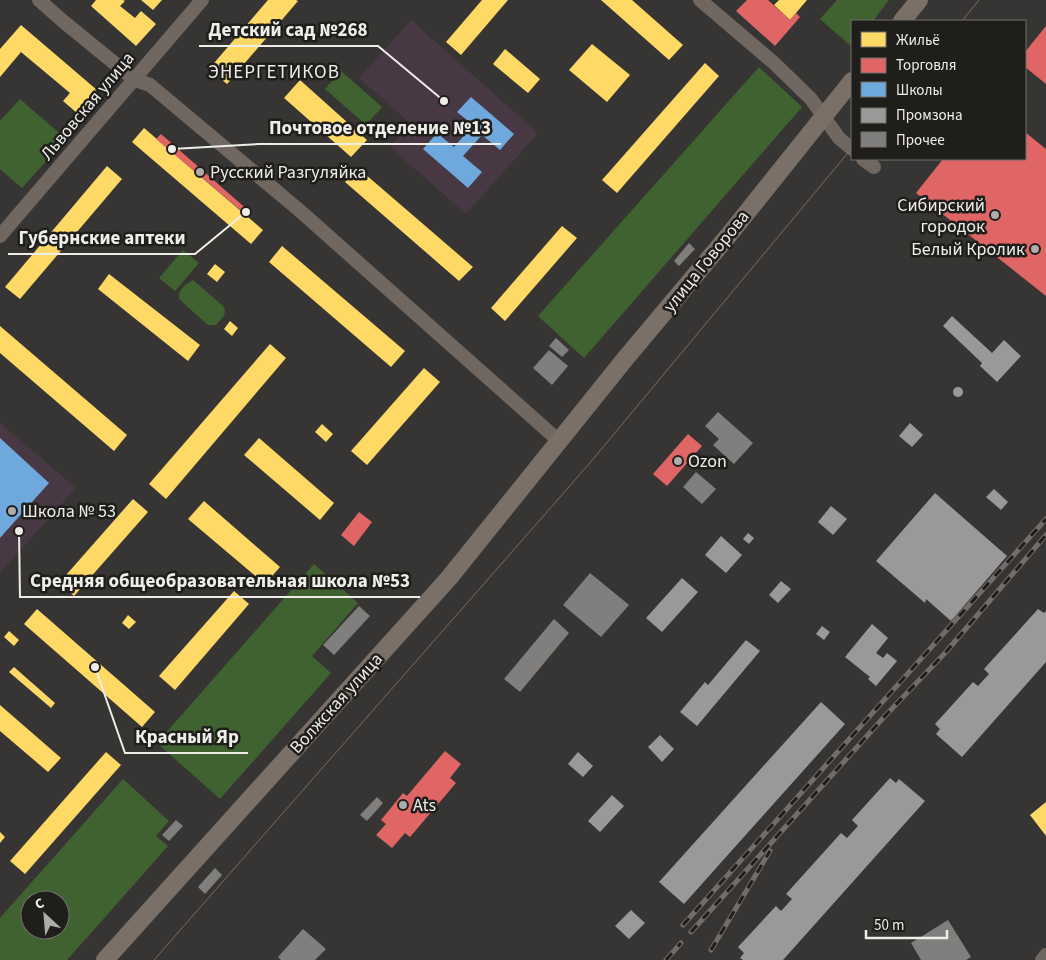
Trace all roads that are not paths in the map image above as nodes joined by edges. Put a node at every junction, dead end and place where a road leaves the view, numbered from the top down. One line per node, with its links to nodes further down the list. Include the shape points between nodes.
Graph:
1 (39, 0): 6 (street)
2 (202, 0): 6 (street, Львовская улица)
3 (700, 0): 8 (street, via 774,63)
4 (919, 0): 5 (main road)
5 (903, 20)
6 (135, 80): 10 (street, Львовская улица); 11 (street, via 150,85 292,204)
7 (851, 82): 8 (main road, улица Говорова)
8 (824, 116): 9 (street, via 839,138); 11 (main road, улица Говорова)
9 (851, 148)
10 (0, 236)
11 (559, 441): 13 (main road, Волжская улица, via 448,578)
12 (1046, 955): 14 (street)
13 (105, 960)
14 (1042, 960)

